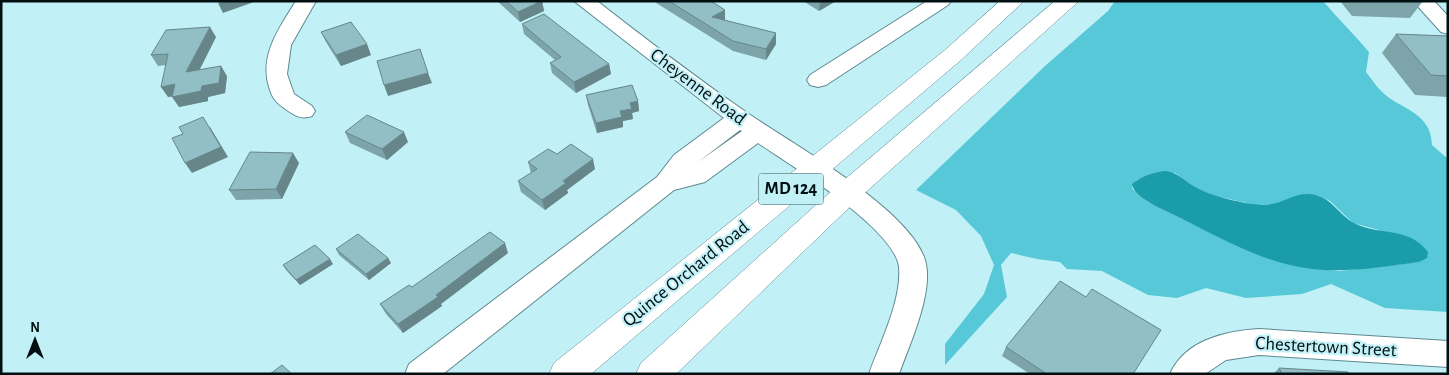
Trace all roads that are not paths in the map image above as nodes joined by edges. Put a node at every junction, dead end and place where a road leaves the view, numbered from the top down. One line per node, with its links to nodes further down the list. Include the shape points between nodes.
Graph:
1 (306, 1): 9 (street, via 282,46 276,74 284,98)
2 (584, 1): 10 (street, Cheyenne Road)
3 (941, 1): 8 (street)
4 (1013, 1): 11 (main road, Quince Orchard Road / MD 124)
5 (1068, 1): 12 (main road, MD 124)
6 (1423, 1): 7 (street)
7 (1448, 28)
8 (818, 80)
9 (304, 111)
10 (749, 125): 11 (street, Cheyenne Road); 14 (street, via 696,176 666,183)
11 (814, 170): 12 (street, Cheyenne Road); 15 (main road, Quince Orchard Road / MD 124)
12 (847, 193): 16 (main road, MD 124); 17 (street, Cheyenne Road, via 894,231 911,255 914,266 908,303)
13 (1448, 354): 18 (street, Chestertown Street, via 1244,342 1199,358)
14 (420, 374)
15 (566, 374)
16 (653, 374)
17 (884, 374)
18 (1184, 374)

